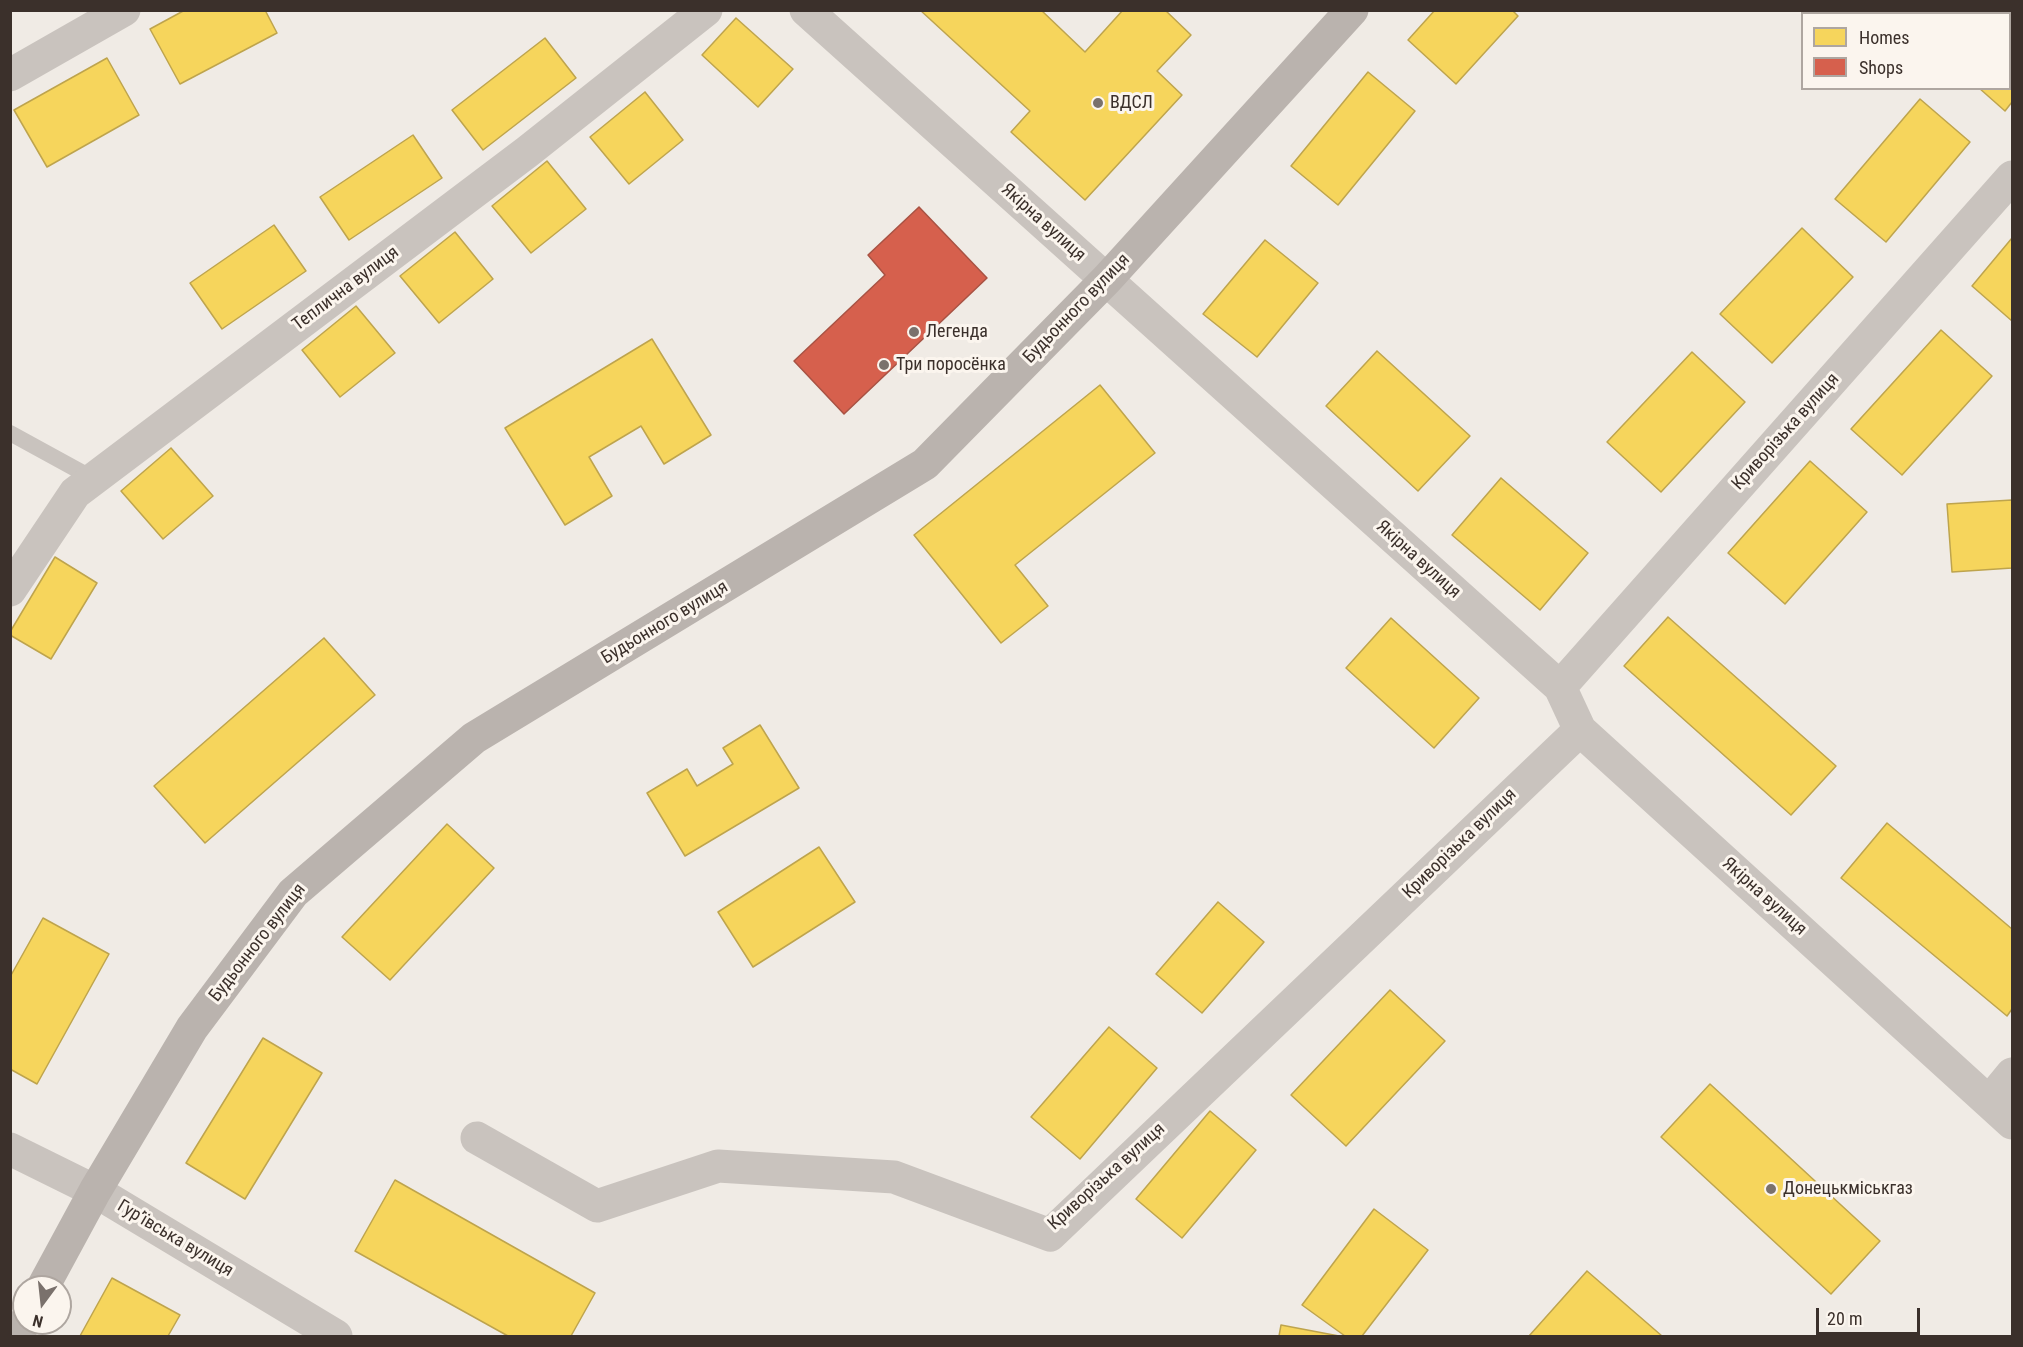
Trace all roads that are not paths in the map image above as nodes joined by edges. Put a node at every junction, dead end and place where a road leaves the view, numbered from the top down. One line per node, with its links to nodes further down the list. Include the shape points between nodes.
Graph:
1 (124, 10): 5 (street)
2 (706, 10): 9 (street, Теплична вулиця, via 526,152)
3 (806, 10): 7 (street, Якірна вулиця)
4 (1352, 10): 7 (main road, Будьонного вулиця)
5 (15, 67)
6 (2013, 177): 11 (street, Криворізька вулиця)
7 (1107, 279): 11 (street, Якірна вулиця); 17 (main road, Будьонного вулиця, via 925,464 474,738 293,893 192,1028)
8 (10, 433): 9 (lane)
9 (94, 479): 10 (street, Теплична вулиця, via 75,494)
10 (10, 590)
11 (1560, 687): 12 (street, Якірна вулиця)
12 (1580, 729): 14 (street, Якірна вулиця); 15 (street, Криворізька вулиця, via 1050,1235 894,1177 871,1175 718,1166 597,1206)
13 (2013, 1074): 14 (street)
14 (2001, 1112)
15 (477, 1138)
16 (10, 1149): 17 (street, Гур’ївська вулиця)
17 (95, 1191): 18 (main road, Будьонного вулиця); 19 (street, Гур’ївська вулиця)
18 (50, 1275)
19 (336, 1336)

